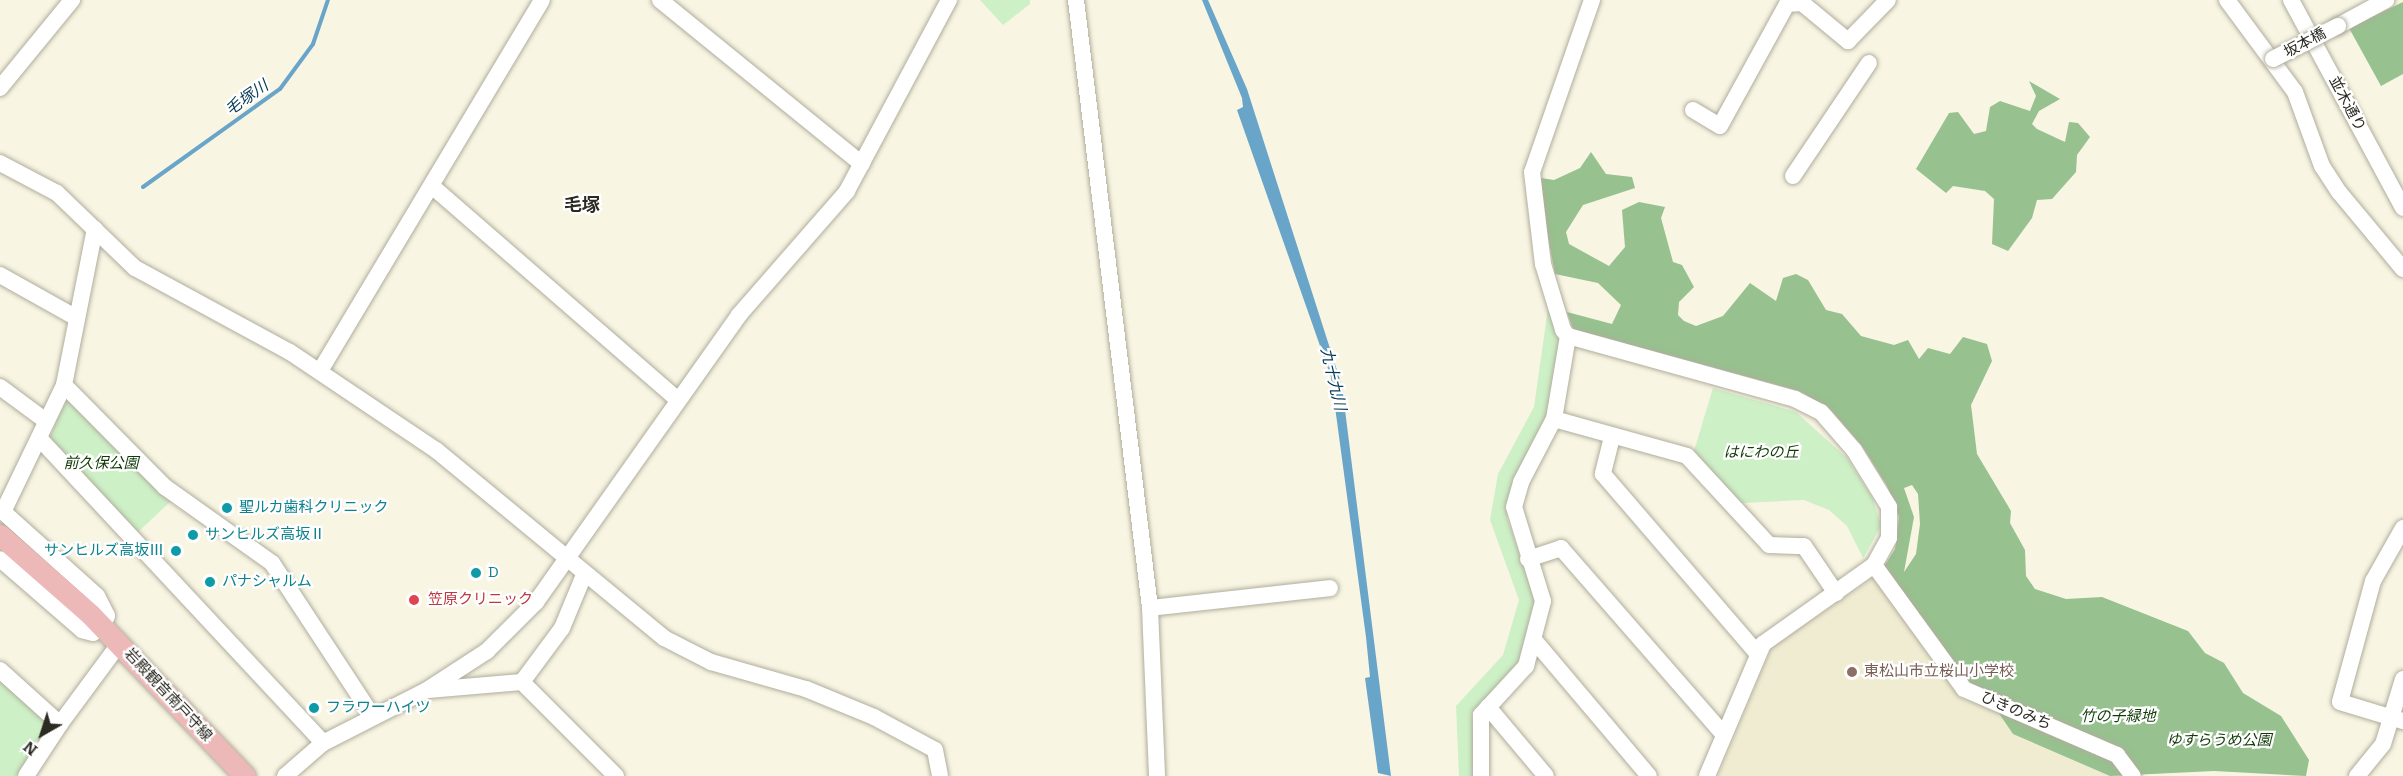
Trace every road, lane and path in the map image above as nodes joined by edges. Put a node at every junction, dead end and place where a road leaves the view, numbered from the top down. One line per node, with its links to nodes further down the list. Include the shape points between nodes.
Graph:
1 (72, 0): 13 (street)
2 (542, 0): 18 (street)
3 (660, 0): 16 (street)
4 (949, 0): 16 (street)
5 (1076, 0): 43 (street)
6 (1592, 0): 24 (street, via 1532,172 1543,264)
7 (1888, 0): 14 (street, via 1848,42 1802,3 1786,4 1720,126)
8 (2227, 0): 11 (street)
9 (2291, 0): 19 (street, 並木通り)
10 (2386, 0): 11 (street, 坂本橋, bridge)
11 (2273, 59): 21 (street, via 2307,114 2322,166)
12 (1869, 63): 17 (street)
13 (0, 88)
14 (1693, 110)
15 (0, 163): 20 (street, via 57,194)
16 (862, 164): 28 (street)
17 (1793, 176)
18 (433, 187): 25 (street); 28 (street)
19 (2403, 208)
20 (95, 229): 23 (street); 25 (street, via 116,252 162,285)
21 (2403, 269)
22 (0, 274): 23 (street)
23 (77, 318): 26 (street)
24 (1568, 336): 29 (street); 39 (street, via 1795,399 1821,412 1854,450 1889,507 1889,538)
25 (320, 371): 36 (street, via 436,450)
26 (64, 385): 30 (street); 53 (street, via 165,487 272,563)
27 (0, 387): 30 (street)
28 (678, 400): 36 (street)
29 (1554, 419): 31 (street); 38 (street, via 1521,482 1514,507)
30 (46, 422): 32 (street)
31 (1612, 437): 42 (street, via 1687,456 1769,545 1804,546); 47 (street, via 1603,474)
32 (39, 438): 33 (street); 57 (street)
33 (2, 511): 44 (street, via 97,596 107,616)
34 (2403, 528): 54 (street, via 2373,581 2340,702)
35 (0, 535): 44 (main road, 岩殿観音南戸守線)
36 (563, 558): 40 (street); 51 (street, via 515,626)
37 (0, 559): 44 (street, via 81,630 93,633)
38 (1528, 559): 45 (street, via 1543,601); 56 (street, via 1562,548)
39 (1874, 565): 42 (street); 69 (street, ひきのみち, via 1964,689 2117,754)
40 (584, 575): 50 (street, via 562,628); 63 (street, via 687,651 837,700 935,750)
41 (1330, 588): 43 (street)
42 (1836, 592): 47 (street, via 1772,636)
43 (1150, 608): 64 (street)
44 (96, 620): 46 (main road, 岩殿観音南戸守線)
45 (1534, 640): 52 (street, via 1526,666); 67 (street)
46 (120, 644): 55 (street); 60 (main road, 岩殿観音南戸守線)
47 (1757, 653): 56 (street)
48 (0, 670): 55 (street)
49 (2403, 679): 54 (street)
50 (522, 682): 51 (street); 62 (street)
51 (427, 690): 53 (street)
52 (1488, 707): 65 (street, via 1481,715); 66 (street)
53 (372, 715): 57 (street)
54 (2398, 719): 59 (street)
55 (60, 724): 58 (street)
56 (1724, 735): 68 (street)
57 (323, 743): 61 (street)
58 (32, 774)
59 (2362, 774)
60 (245, 776)
61 (285, 776)
62 (616, 776)
63 (940, 776)
64 (1157, 776)
65 (1481, 776)
66 (1546, 776)
67 (1649, 776)
68 (1707, 776)
69 (2133, 776)

